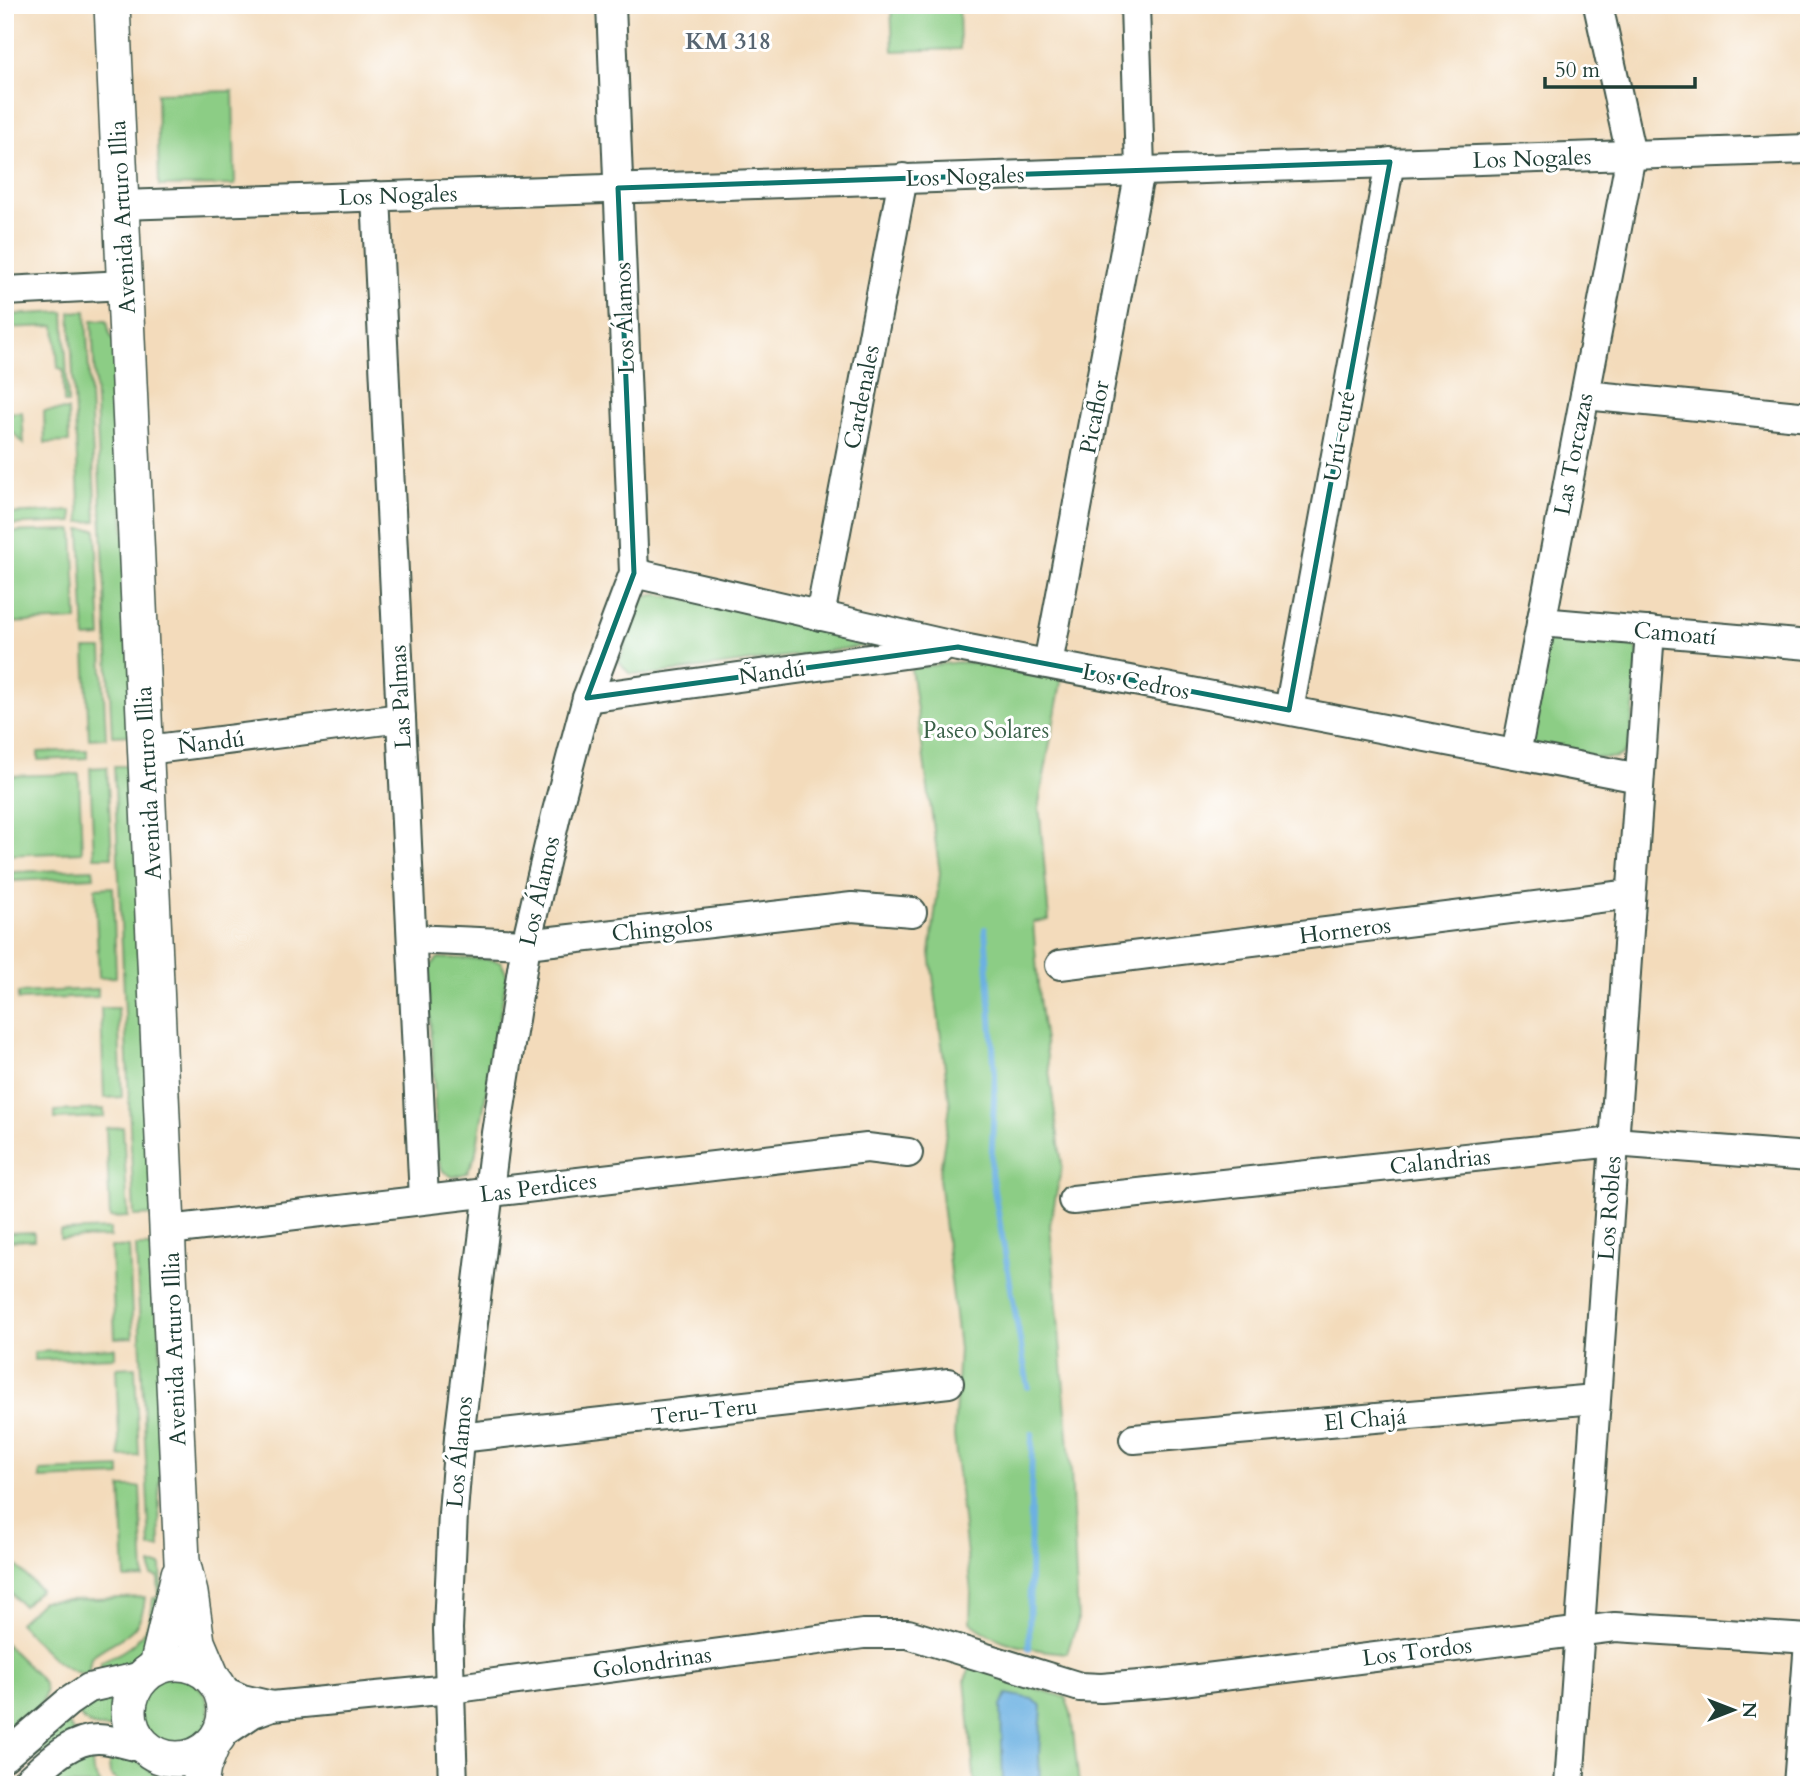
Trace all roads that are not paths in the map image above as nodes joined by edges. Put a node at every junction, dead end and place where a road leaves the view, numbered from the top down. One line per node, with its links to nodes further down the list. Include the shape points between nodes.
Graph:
1 (112, 5): 12 (main road, Avenida Arturo Illia)
2 (611, 5): 10 (street, Los Álamos)
3 (1135, 5): 8 (street, Picaflor)
4 (1598, 5): 6 (street)
5 (1809, 149): 6 (street, Los Nogales)
6 (1631, 155): 7 (street, Los Nogales); 15 (street, Las Torcazas)
7 (1390, 162): 8 (street, Los Nogales); 25 (street, Urú-curé)
8 (1140, 170): 9 (street, Los Nogales); 23 (street, Picaflor)
9 (903, 178): 10 (street, Los Nogales); 18 (street, Cardenales)
10 (618, 188): 11 (street, Los Nogales); 17 (street, Los Álamos)
11 (376, 196): 12 (street, Los Nogales); 26 (street, Las Palmas)
12 (121, 205): 13 (main road, Avenida Arturo Illia)
13 (125, 285): 14 (street); 27 (main road, Avenida Arturo Illia)
14 (5, 291)
15 (1585, 395): 16 (street); 19 (street, Las Torcazas)
16 (1809, 417)
17 (634, 573): 18 (street, Los Cedros); 24 (street, Los Álamos)
18 (820, 616): 22 (street, Los Cedros)
19 (1541, 622): 20 (street, Camoatí); 28 (street, Las Torcazas)
20 (1650, 631): 21 (street, Camoatí); 29 (street, Los Robles)
21 (1809, 645)
22 (958, 647): 23 (street, Los Cedros); 24 (street, Ñandú)
23 (1048, 664): 25 (street, Los Cedros)
24 (587, 698): 33 (street, Los Álamos)
25 (1289, 710): 28 (street, Los Cedros)
26 (401, 718): 27 (street, Ñandú); 32 (street, Las Palmas)
27 (147, 750): 41 (main road, Avenida Arturo Illia)
28 (1516, 754): 29 (street, Los Cedros)
29 (1639, 778): 30 (street, Los Robles)
30 (1631, 894): 34 (street, Horneros); 35 (street, Los Robles)
31 (912, 912): 33 (street, Chingolos, via 852,907)
32 (412, 939): 33 (street, Chingolos); 39 (street, Las Palmas)
33 (526, 944): 38 (street, Los Álamos)
34 (1060, 965)
35 (1614, 1142): 37 (street, Calandrias); 40 (street, Calandrias); 43 (street, Los Robles)
36 (908, 1153): 38 (street, Las Perdices, via 867,1148)
37 (1809, 1157)
38 (488, 1194): 39 (street, Las Perdices); 44 (street, Los Álamos)
39 (424, 1199): 41 (street, Las Perdices)
40 (1073, 1199)
41 (169, 1230): 46 (main road, Avenida Arturo Illia)
42 (949, 1383): 44 (street, Teru-Teru)
43 (1595, 1399): 45 (street, El Chajá); 47 (street, Los Robles)
44 (458, 1438): 52 (street, Los Álamos, via 448,1629)
45 (1134, 1439)
46 (182, 1561): 50 (main road, Avenida Arturo Illia, via 166,1635); 51 (main road, Avenida Arturo Illia, via 197,1642)
47 (1579, 1631): 48 (street, Los Tordos, via 1615,1627); 49 (street, Los Tordos, via 1101,1688 1080,1687); 60 (street, Los Robles)
48 (1809, 1640): 61 (street)
49 (1027, 1670): 52 (street, Golondrinas, via 908,1634 863,1634)
50 (150, 1671): 51 (main road, via 176,1662 194,1665); 55 (street, via 89,1688); 56 (main road, via 133,1689 129,1722)
51 (215, 1682): 53 (street, Golondrinas, via 242,1699); 54 (main road, via 225,1704 225,1720)
52 (450, 1689): 53 (street, Golondrinas); 59 (street, Los Álamos)
53 (272, 1706): 54 (street, Golondrinas, via 253,1713)
54 (215, 1740): 56 (main road, via 195,1756); 58 (main road, via 202,1767)
55 (7, 1754): 57 (street)
56 (158, 1763): 57 (street, via 106,1739 93,1739 71,1746)
57 (28, 1781)
58 (200, 1785)
59 (453, 1785)
60 (1569, 1785)
61 (1798, 1785)

